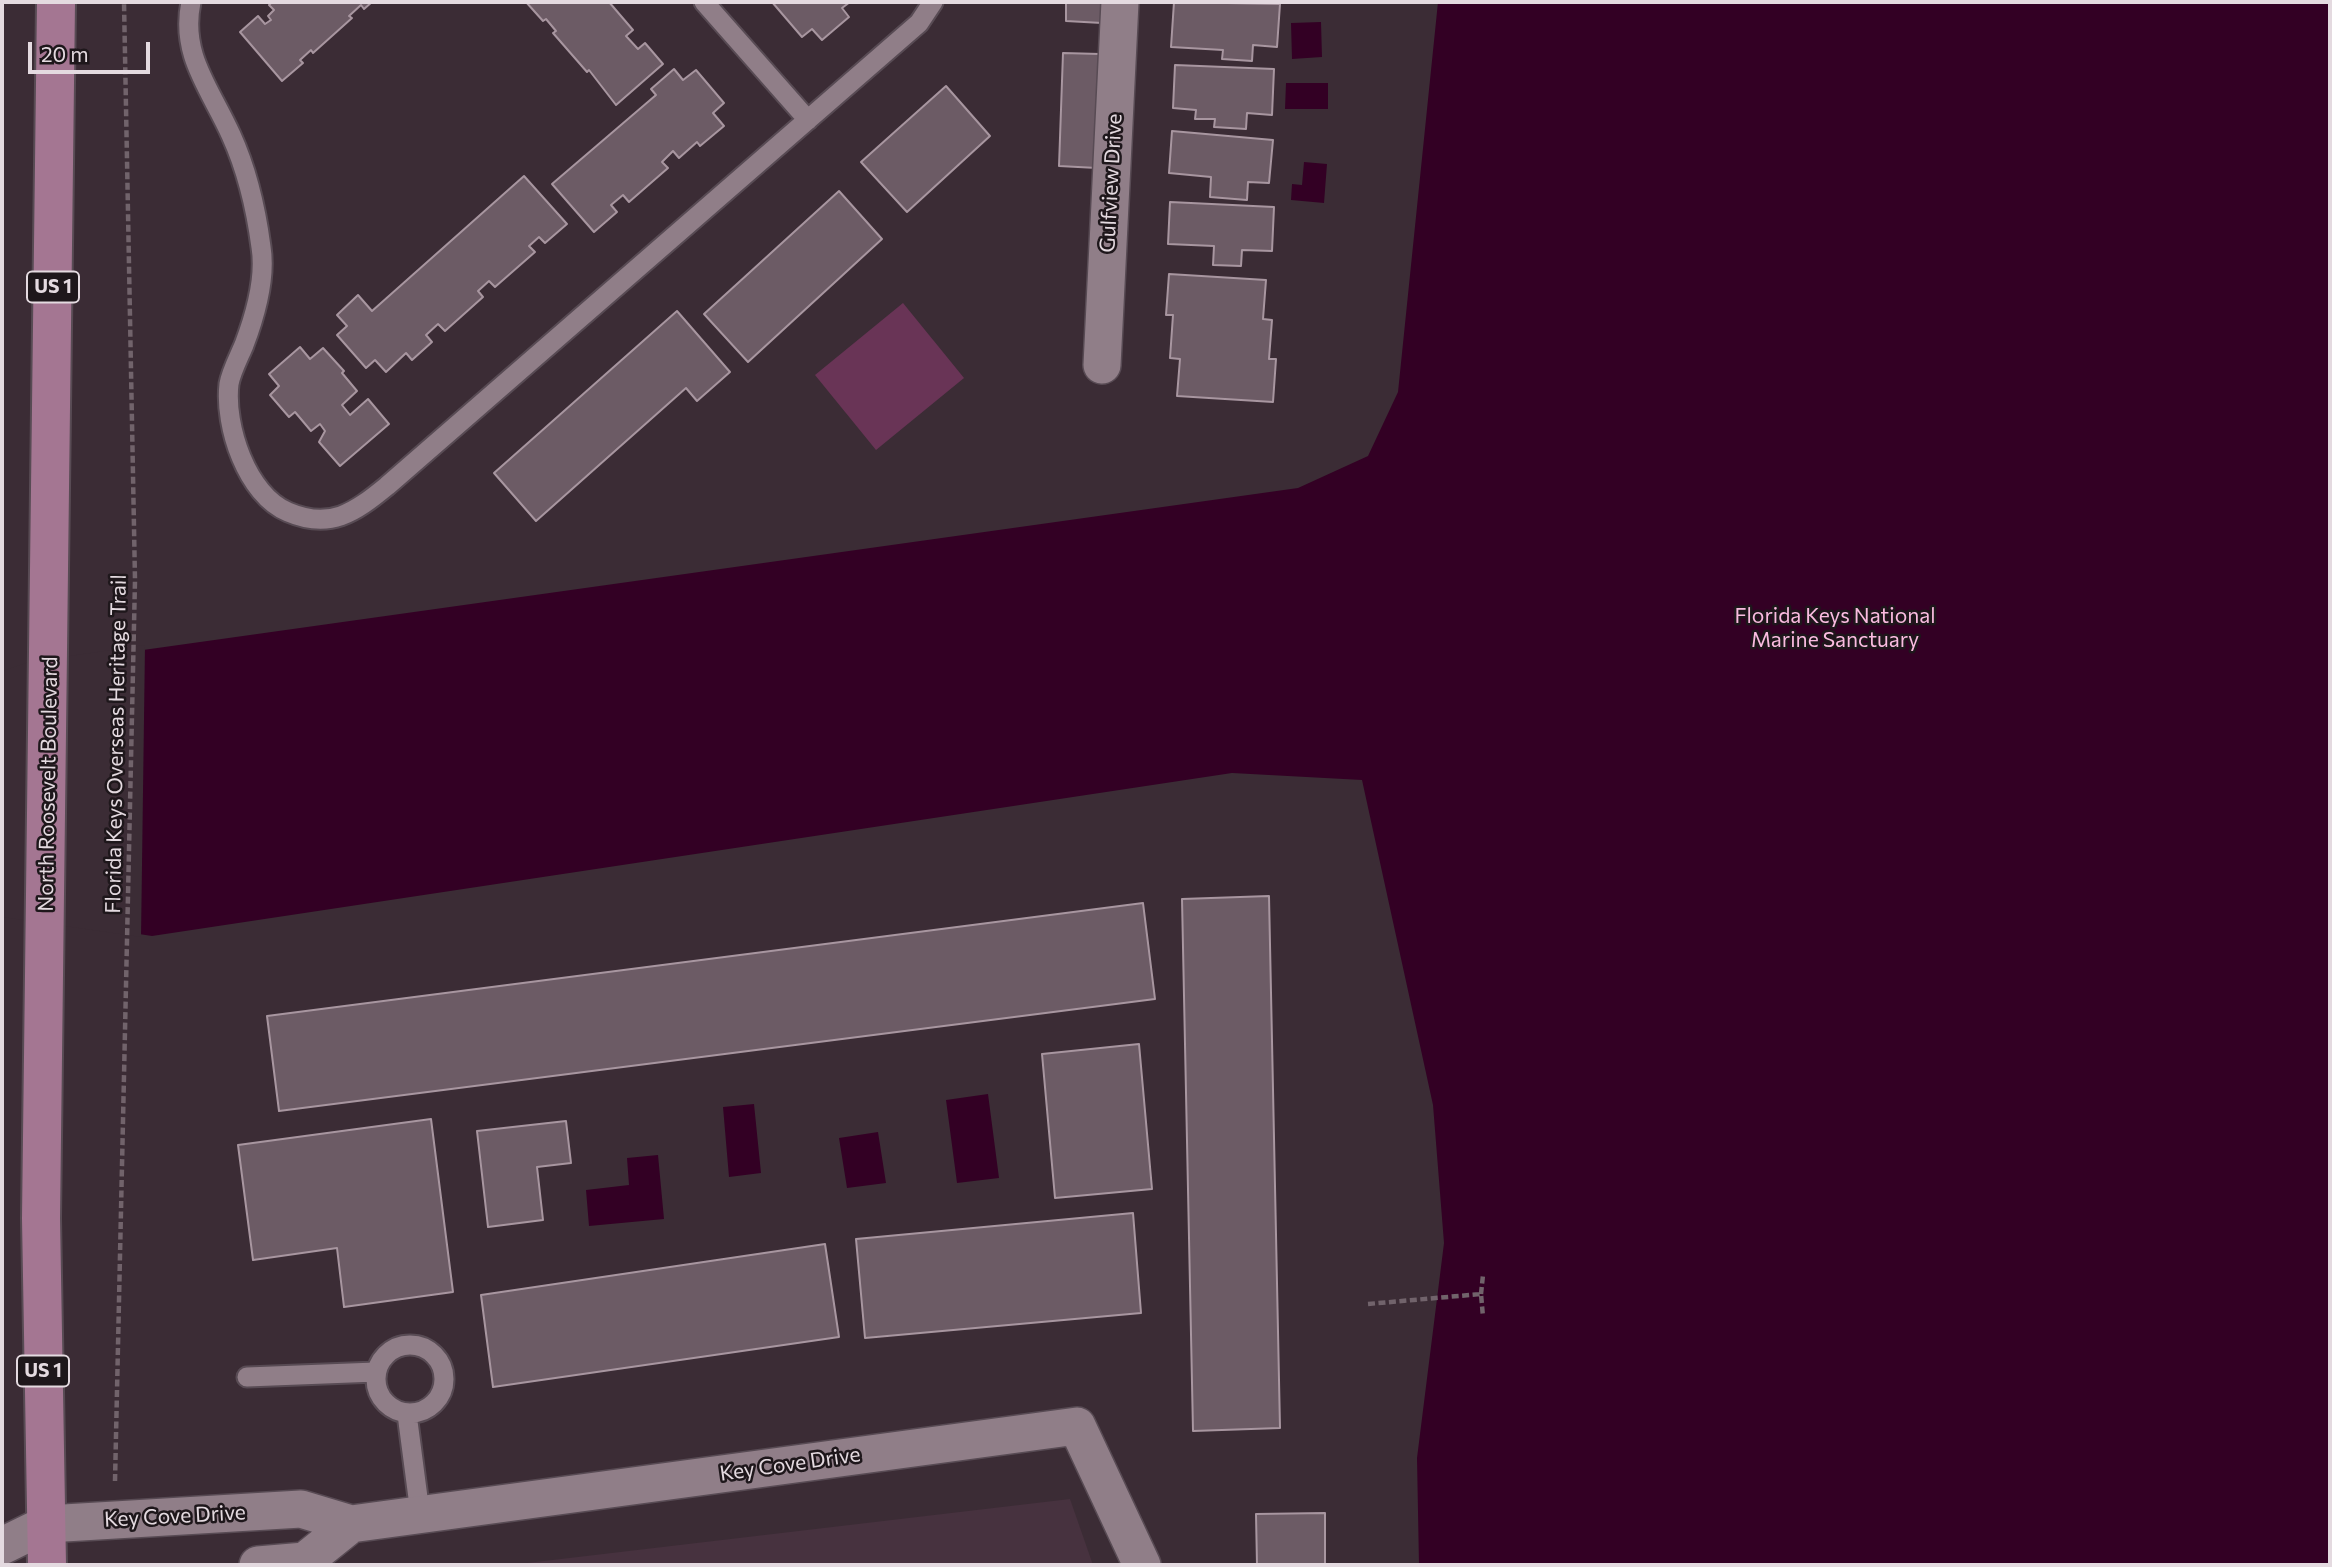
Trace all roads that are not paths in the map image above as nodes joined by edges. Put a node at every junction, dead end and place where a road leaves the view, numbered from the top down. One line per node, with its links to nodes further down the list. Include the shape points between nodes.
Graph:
1 (56, 2): 12 (main road, North Roosevelt Boulevard / US 1, via 41,1218)
2 (191, 2): 6 (lane, via 187,23 192,58 232,137 252,194 262,250 256,315 229,384 233,437 251,477 277,508 306,520 331,520 358,510)
3 (705, 2): 6 (lane)
4 (933, 2): 6 (lane, via 919,23)
5 (1120, 2): 7 (street, Gulfview Drive)
6 (808, 120)
7 (1102, 365)
8 (376, 1372): 9 (lane); 10 (lane, via 386,1404); 10 (lane, via 380,1361 398,1346 421,1345 439,1359 444,1380 437,1401)
9 (247, 1377)
10 (407, 1414): 11 (lane)
11 (421, 1513): 13 (street, Key Cove Drive); 17 (street, Key Cove Drive, via 1077,1426)
12 (47, 1524): 13 (street, Key Cove Drive, via 300,1509); 14 (street, Key Cove Drive); 15 (main road, North Roosevelt Boulevard / US 1)
13 (351, 1524): 16 (street, Key Cove Drive, via 305,1561)
14 (2, 1546)
15 (47, 1565)
16 (258, 1565)
17 (1142, 1565)

